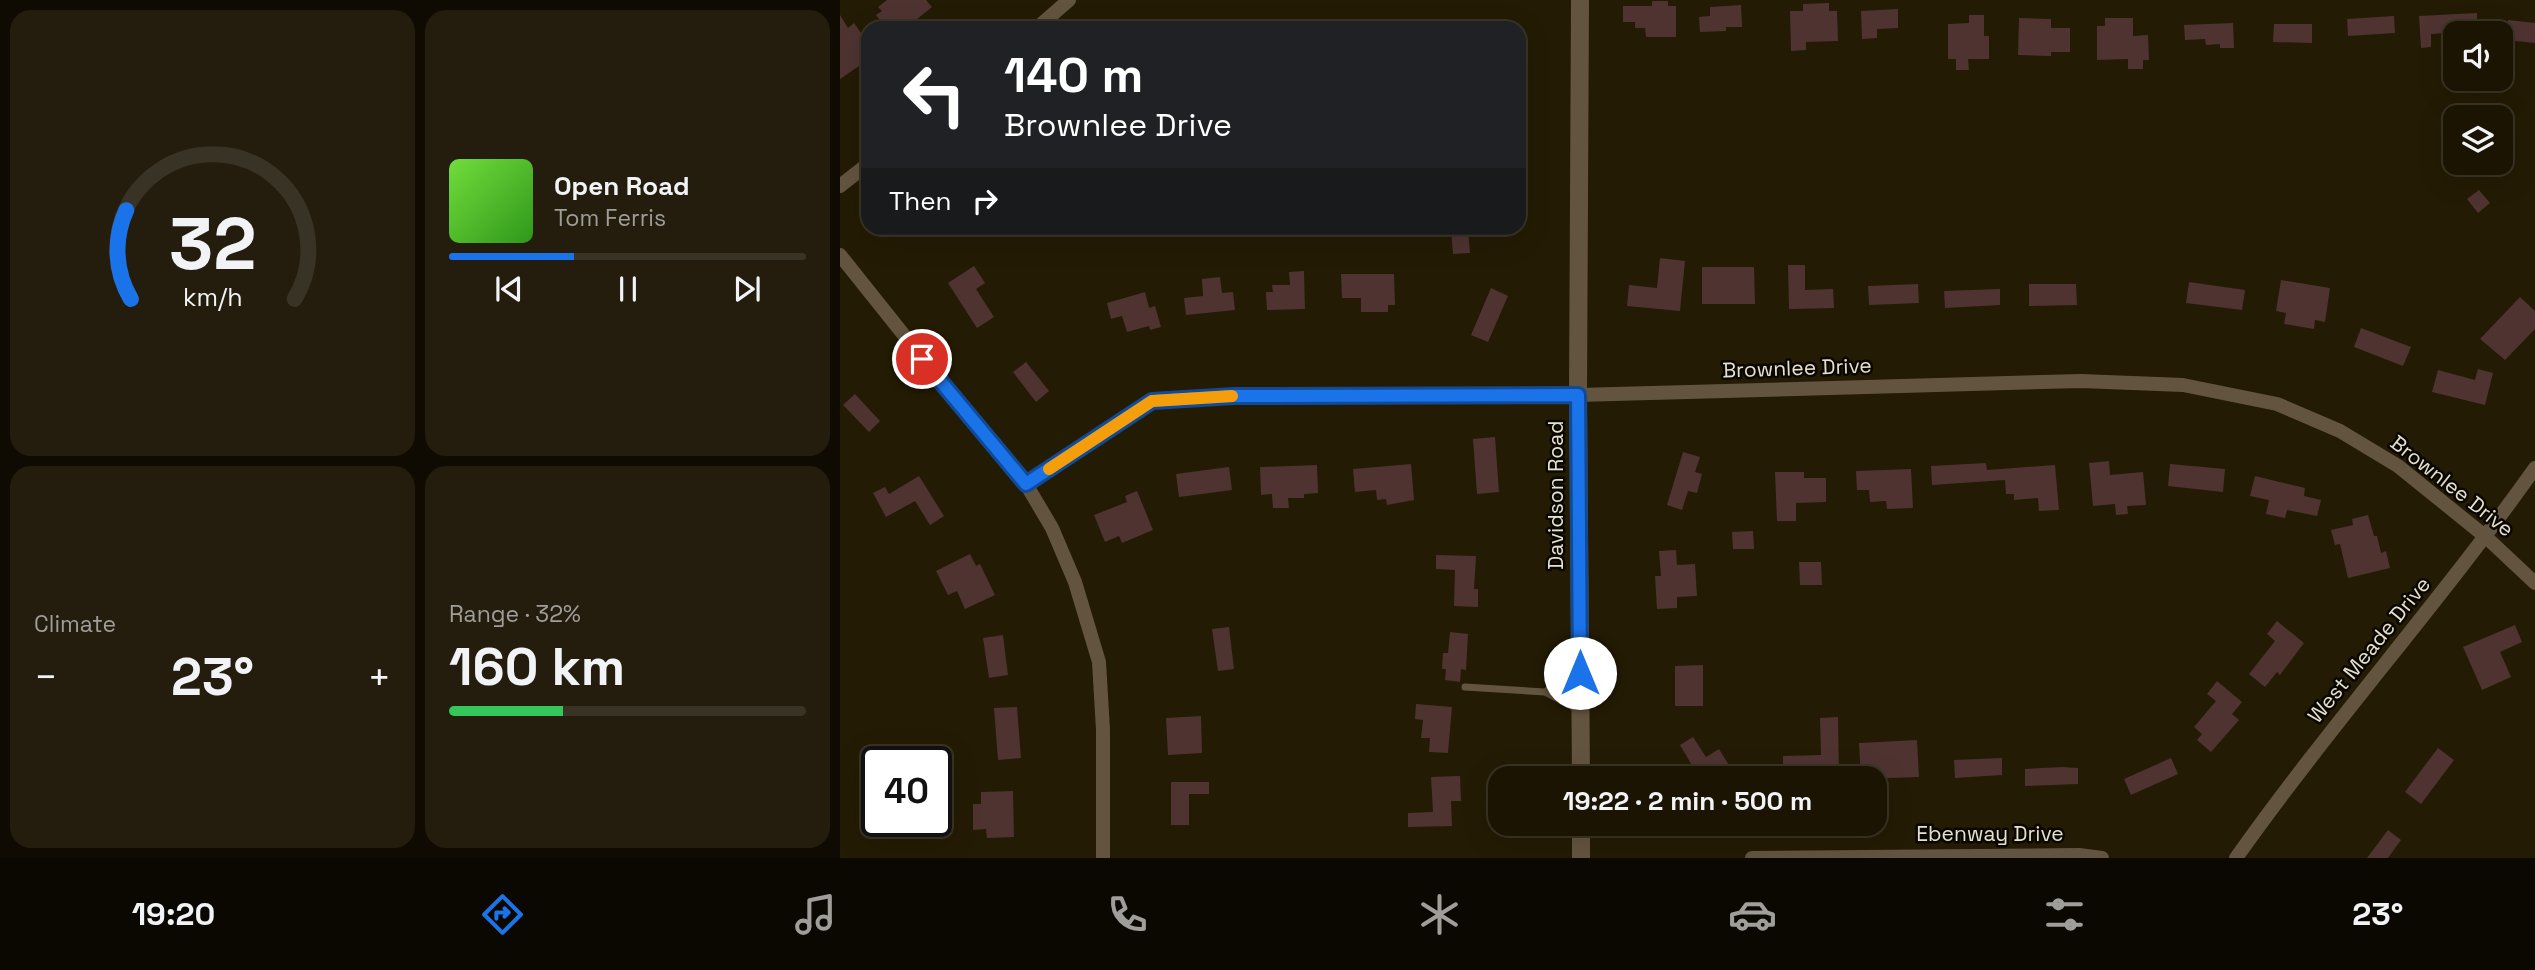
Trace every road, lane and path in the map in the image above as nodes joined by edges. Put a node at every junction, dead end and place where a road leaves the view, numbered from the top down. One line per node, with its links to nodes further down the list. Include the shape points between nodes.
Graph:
1 (1069, 0): 3 (street)
2 (1580, 0): 7 (street, Davidson Road)
3 (1045, 21)
4 (861, 169): 5 (street)
5 (840, 186)
6 (840, 255): 9 (street)
7 (1578, 395): 9 (street, Brownlee Drive, via 1234,396 1152,401); 10 (street, Brownlee Drive, via 2088,381 2183,385 2277,404 2340,431 2398,466); 12 (street, Davidson Road)
8 (2535, 468): 10 (street, West Meade Drive)
9 (1026, 484): 18 (street, via 1052,528 1075,582 1099,662)
10 (2486, 537): 11 (street, Brownlee Drive); 22 (street, West Meade Drive)
11 (2535, 583)
12 (1580, 673): 14 (lane); 15 (street, Davidson Road)
13 (1465, 687): 14 (lane)
14 (1545, 692): 15 (lane)
15 (1580, 711): 16 (street, Davidson Road)
16 (1581, 766)
17 (1581, 836): 19 (street)
18 (1103, 858)
19 (1581, 858)
20 (1752, 858): 21 (street, Ebenway Drive)
21 (2102, 858)
22 (2236, 858)

